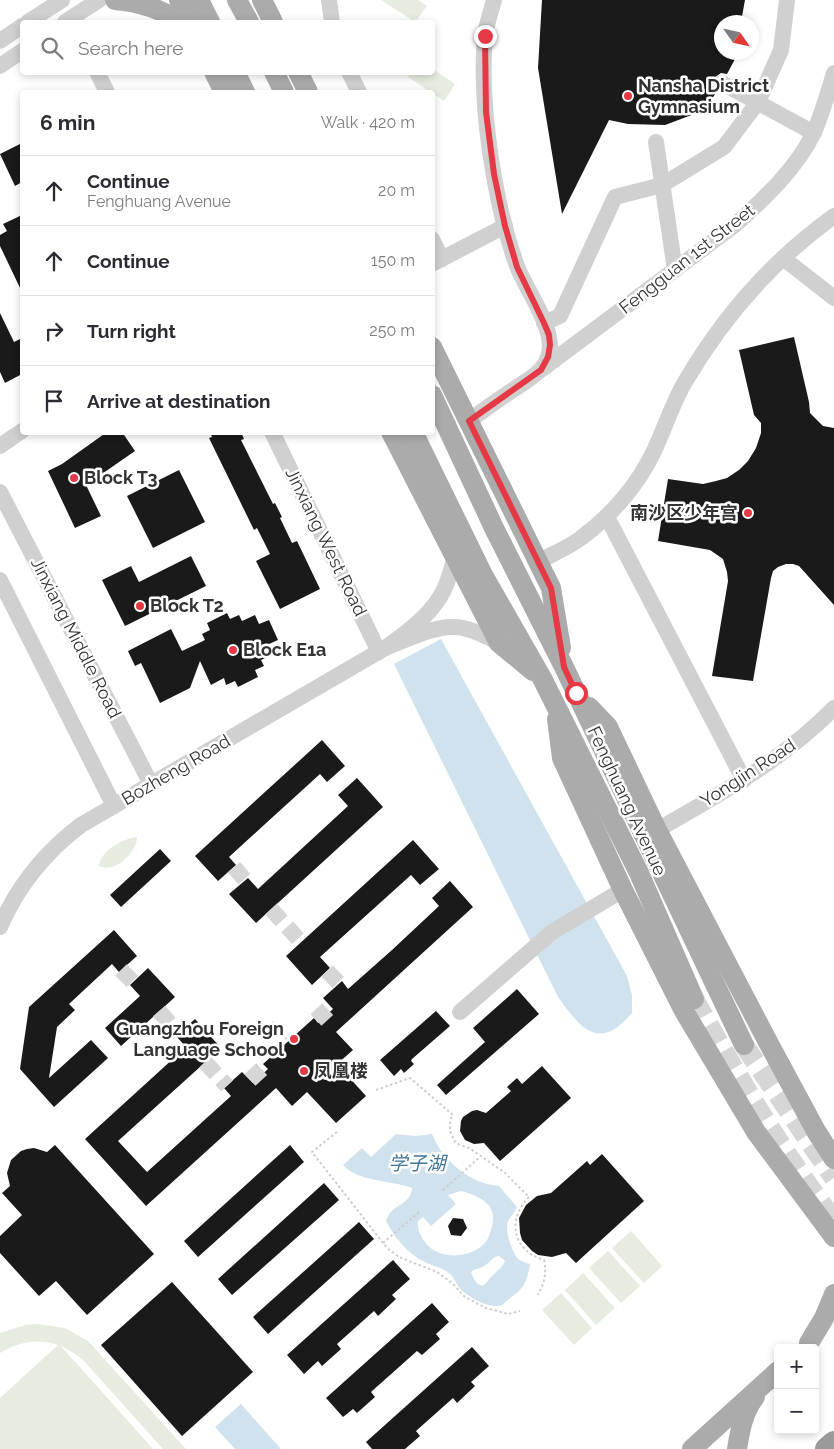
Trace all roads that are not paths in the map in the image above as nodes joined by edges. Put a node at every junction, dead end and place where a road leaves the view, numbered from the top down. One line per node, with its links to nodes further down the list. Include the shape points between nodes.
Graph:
1 (62, 0): 11 (street)
2 (115, 0): 14 (main road, via 150,6)
3 (179, 0): 15 (main road)
4 (199, 0): 16 (main road)
5 (237, 0): 17 (main road)
6 (262, 0): 18 (main road)
7 (329, 0): 19 (street)
8 (494, 0): 43 (street, via 485,36 486,112)
9 (787, 0): 38 (street, via 781,50)
10 (99, 2): 12 (street); 13 (street)
11 (31, 20)
12 (68, 20)
13 (86, 20)
14 (177, 20)
15 (189, 20)
16 (209, 20)
17 (248, 20)
18 (273, 20)
19 (332, 20)
20 (20, 27): 21 (street)
21 (0, 41)
22 (20, 52): 23 (street)
23 (0, 66)
24 (834, 73): 39 (street, Fengguan 1st Street)
25 (98, 75): 32 (street)
26 (216, 75): 33 (main road)
27 (236, 75): 34 (main road)
28 (276, 75): 35 (main road)
29 (300, 75): 36 (main road)
30 (350, 75): 37 (street)
31 (722, 83): 38 (street)
32 (106, 90)
33 (223, 90)
34 (244, 90)
35 (283, 90)
36 (307, 90)
37 (358, 90)
38 (758, 102): 39 (street); 41 (street, via 724,147)
39 (814, 133): 46 (street, Fengguan 1st Street, via 760,202)
40 (656, 142): 41 (street)
41 (662, 185): 46 (street); 48 (street, via 614,197 560,316)
42 (834, 216): 44 (street)
43 (505, 226): 45 (street); 48 (street, via 517,267)
44 (783, 258): 47 (street); 59 (street, via 728,317 705,350 684,384 654,451)
45 (437, 261)
46 (675, 270): 50 (street, Fengguan 1st Street)
47 (834, 298)
48 (544, 323): 50 (street, via 550,345)
49 (435, 353): 52 (main road)
50 (541, 370): 52 (street, Fengguan 1st Street)
51 (435, 401): 65 (main road, Fenghuang Avenue)
52 (469, 421): 61 (main road)
53 (20, 432): 57 (street)
54 (274, 435): 64 (street, Jinxiang West Road)
55 (393, 435): 60 (main road)
56 (414, 435): 66 (main road, Fenghuang Avenue, via 483,575)
57 (0, 446)
58 (0, 492): 71 (street, Jinxiang Middle Road)
59 (607, 517): 61 (street, via 580,539); 70 (street)
60 (455, 556): 63 (main road); 64 (street, via 440,598 407,632)
61 (538, 562): 65 (main road, via 551,588)
62 (0, 580): 72 (street)
63 (499, 643): 64 (street, via 462,628 439,628); 66 (main road)
64 (382, 650): 71 (street, Bozheng Road)
65 (564, 667): 67 (main road, Fenghuang Avenue)
66 (543, 680): 68 (main road, Fenghuang Avenue)
67 (576, 693): 73 (main road, via 608,727); 78 (main road, Fenghuang Avenue)
68 (555, 702): 74 (main road, via 562,758); 76 (main road, Fenghuang Avenue, via 640,872)
69 (834, 708): 70 (street, Yongjin Road, via 791,748)
70 (744, 780): 73 (street, Yongjin Road)
71 (151, 784): 72 (street, Bozheng Road)
72 (114, 806): 75 (street, Bozheng Road, via 81,825 44,857 16,894)
73 (657, 830): 79 (main road, via 768,1042)
74 (623, 890): 77 (street, via 552,932); 80 (main road, via 684,1010 751,1124)
75 (0, 927)
76 (694, 999)
77 (460, 1012)
78 (744, 1046)
79 (834, 1159)
80 (817, 1216): 81 (main road); 82 (main road)
81 (834, 1238)
82 (834, 1252)
83 (834, 1294): 85 (main road)
84 (834, 1321): 86 (main road)
85 (808, 1344)
86 (809, 1344)
87 (773, 1375): 89 (main road); 90 (main road, via 751,1402 740,1428)
88 (834, 1443): 91 (highway)
89 (692, 1449)
90 (737, 1449)
91 (827, 1449)

